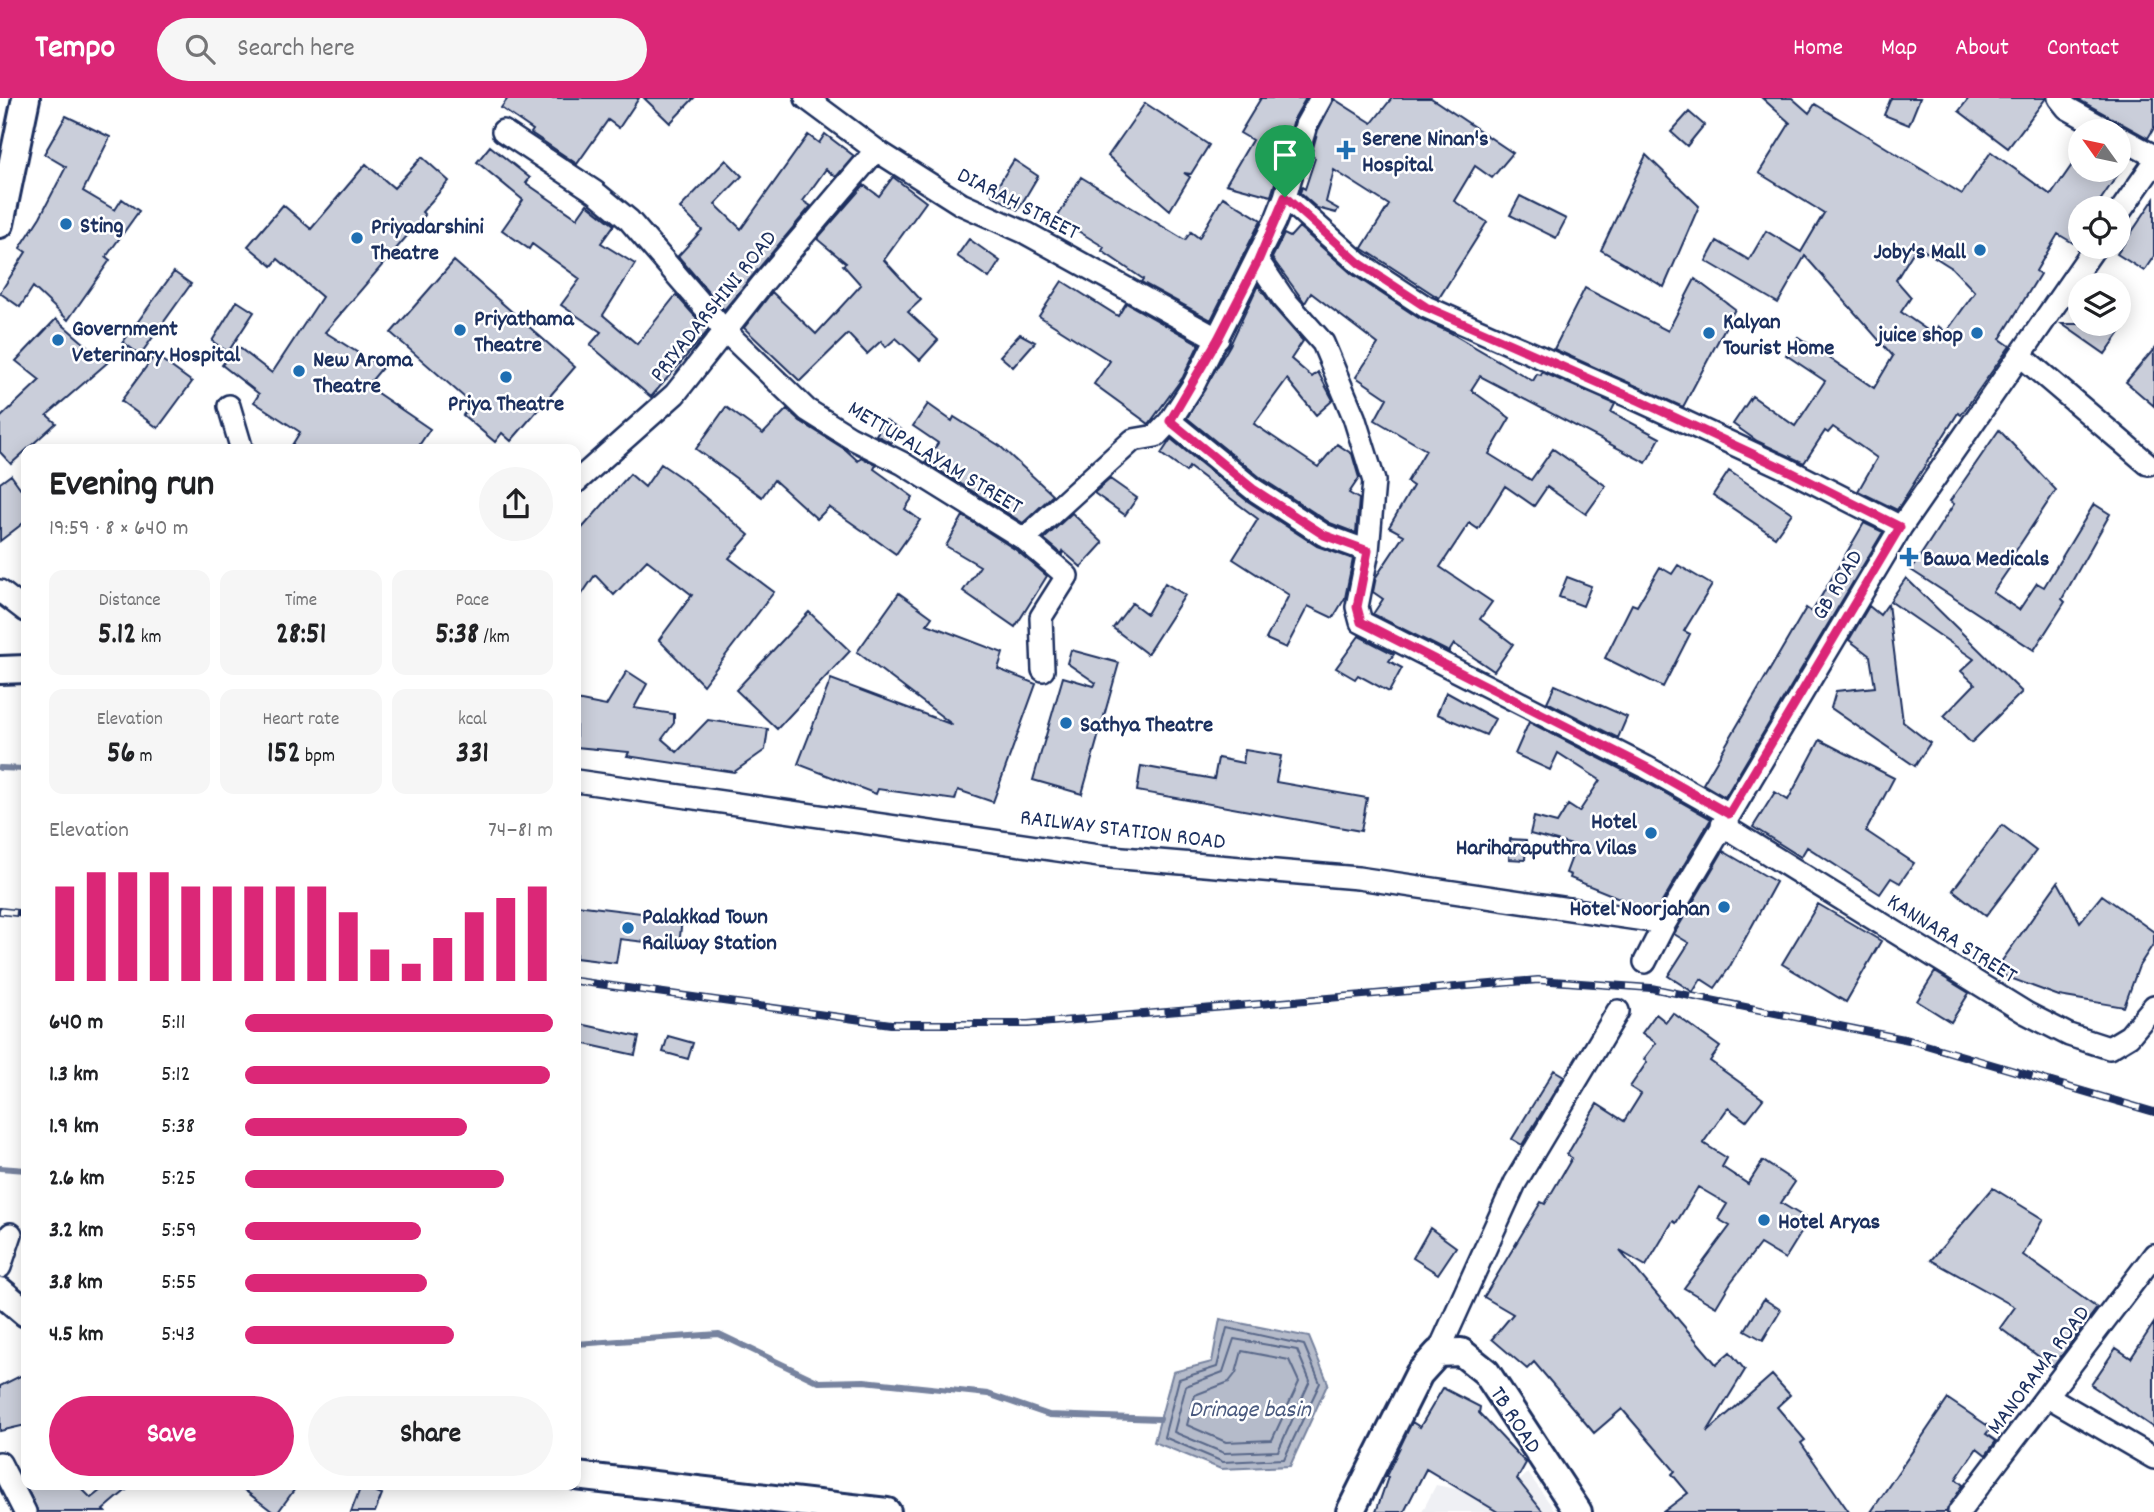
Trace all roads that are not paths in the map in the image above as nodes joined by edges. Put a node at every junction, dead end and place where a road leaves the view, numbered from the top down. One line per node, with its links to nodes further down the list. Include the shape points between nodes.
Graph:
1 (26, 98): 13 (main road)
2 (806, 98): 8 (street, DIARAH STREET)
3 (1321, 98): 12 (street, METTUPALAYAM STREET, via 1306,125)
4 (2059, 98): 5 (street)
5 (2088, 119)
6 (503, 131): 16 (street, METTUPALAYAM STREET, via 629,220)
7 (2132, 144): 9 (street)
8 (876, 150): 16 (street, PRIYADARSHINI ROAD); 17 (street, DIARAH STREET, via 961,204 1026,233)
9 (2154, 156)
10 (2154, 163): 11 (street)
11 (2130, 196)
12 (1285, 197): 15 (street, METTUPALAYAM STREET); 24 (street, via 1359,263 1426,307 1652,407)
13 (0, 224)
14 (2087, 259): 18 (street, GB ROAD)
15 (1258, 261): 17 (street, METTUPALAYAM STREET); 26 (street, via 1322,343 1354,417 1374,481)
16 (725, 331): 23 (street, PRIYADARSHINI ROAD, via 675,394); 25 (street, METTUPALAYAM STREET, via 807,410)
17 (1218, 339): 20 (street, METTUPALAYAM STREET)
18 (2020, 355): 22 (street); 24 (street, GB ROAD)
19 (229, 406): 21 (street)
20 (1170, 421): 25 (street, METTUPALAYAM STREET, via 1156,436 1133,440); 26 (street, via 1253,489 1324,535)
21 (240, 444)
22 (2148, 464)
23 (581, 478)
24 (1900, 527): 33 (street, GB ROAD)
25 (1024, 540): 31 (street, via 1067,576 1041,617)
26 (1368, 551): 33 (street, via 1357,607 1361,622 1646,767)
27 (0, 592): 28 (street)
28 (21, 607)
29 (21, 668): 30 (main road)
30 (0, 670)
31 (1043, 670)
32 (581, 782): 34 (street, RAILWAY STATION ROAD, via 1099,856 1358,878)
33 (1726, 820): 34 (street, GB ROAD); 36 (street, KANNARA STREET, via 1976,983 2069,1035 2109,1048 2129,1036)
34 (1665, 923): 35 (street, GB ROAD)
35 (1645, 962)
36 (2154, 1006)
37 (1618, 1012): 43 (street, via 1515,1182)
38 (12, 1234): 40 (street)
39 (2154, 1255): 44 (street, MANORAMA ROAD)
40 (0, 1267)
41 (0, 1291): 42 (main road)
42 (21, 1309)
43 (1438, 1353): 50 (main road, via 1419,1374); 51 (main road, TB ROAD, via 1461,1352 1486,1372)
44 (2049, 1397): 45 (street); 52 (street, MANORAMA ROAD)
45 (2154, 1458)
46 (0, 1463): 48 (street)
47 (581, 1477): 49 (main road)
48 (25, 1512)
49 (887, 1512)
50 (1350, 1512)
51 (1578, 1512)
52 (1959, 1512)

